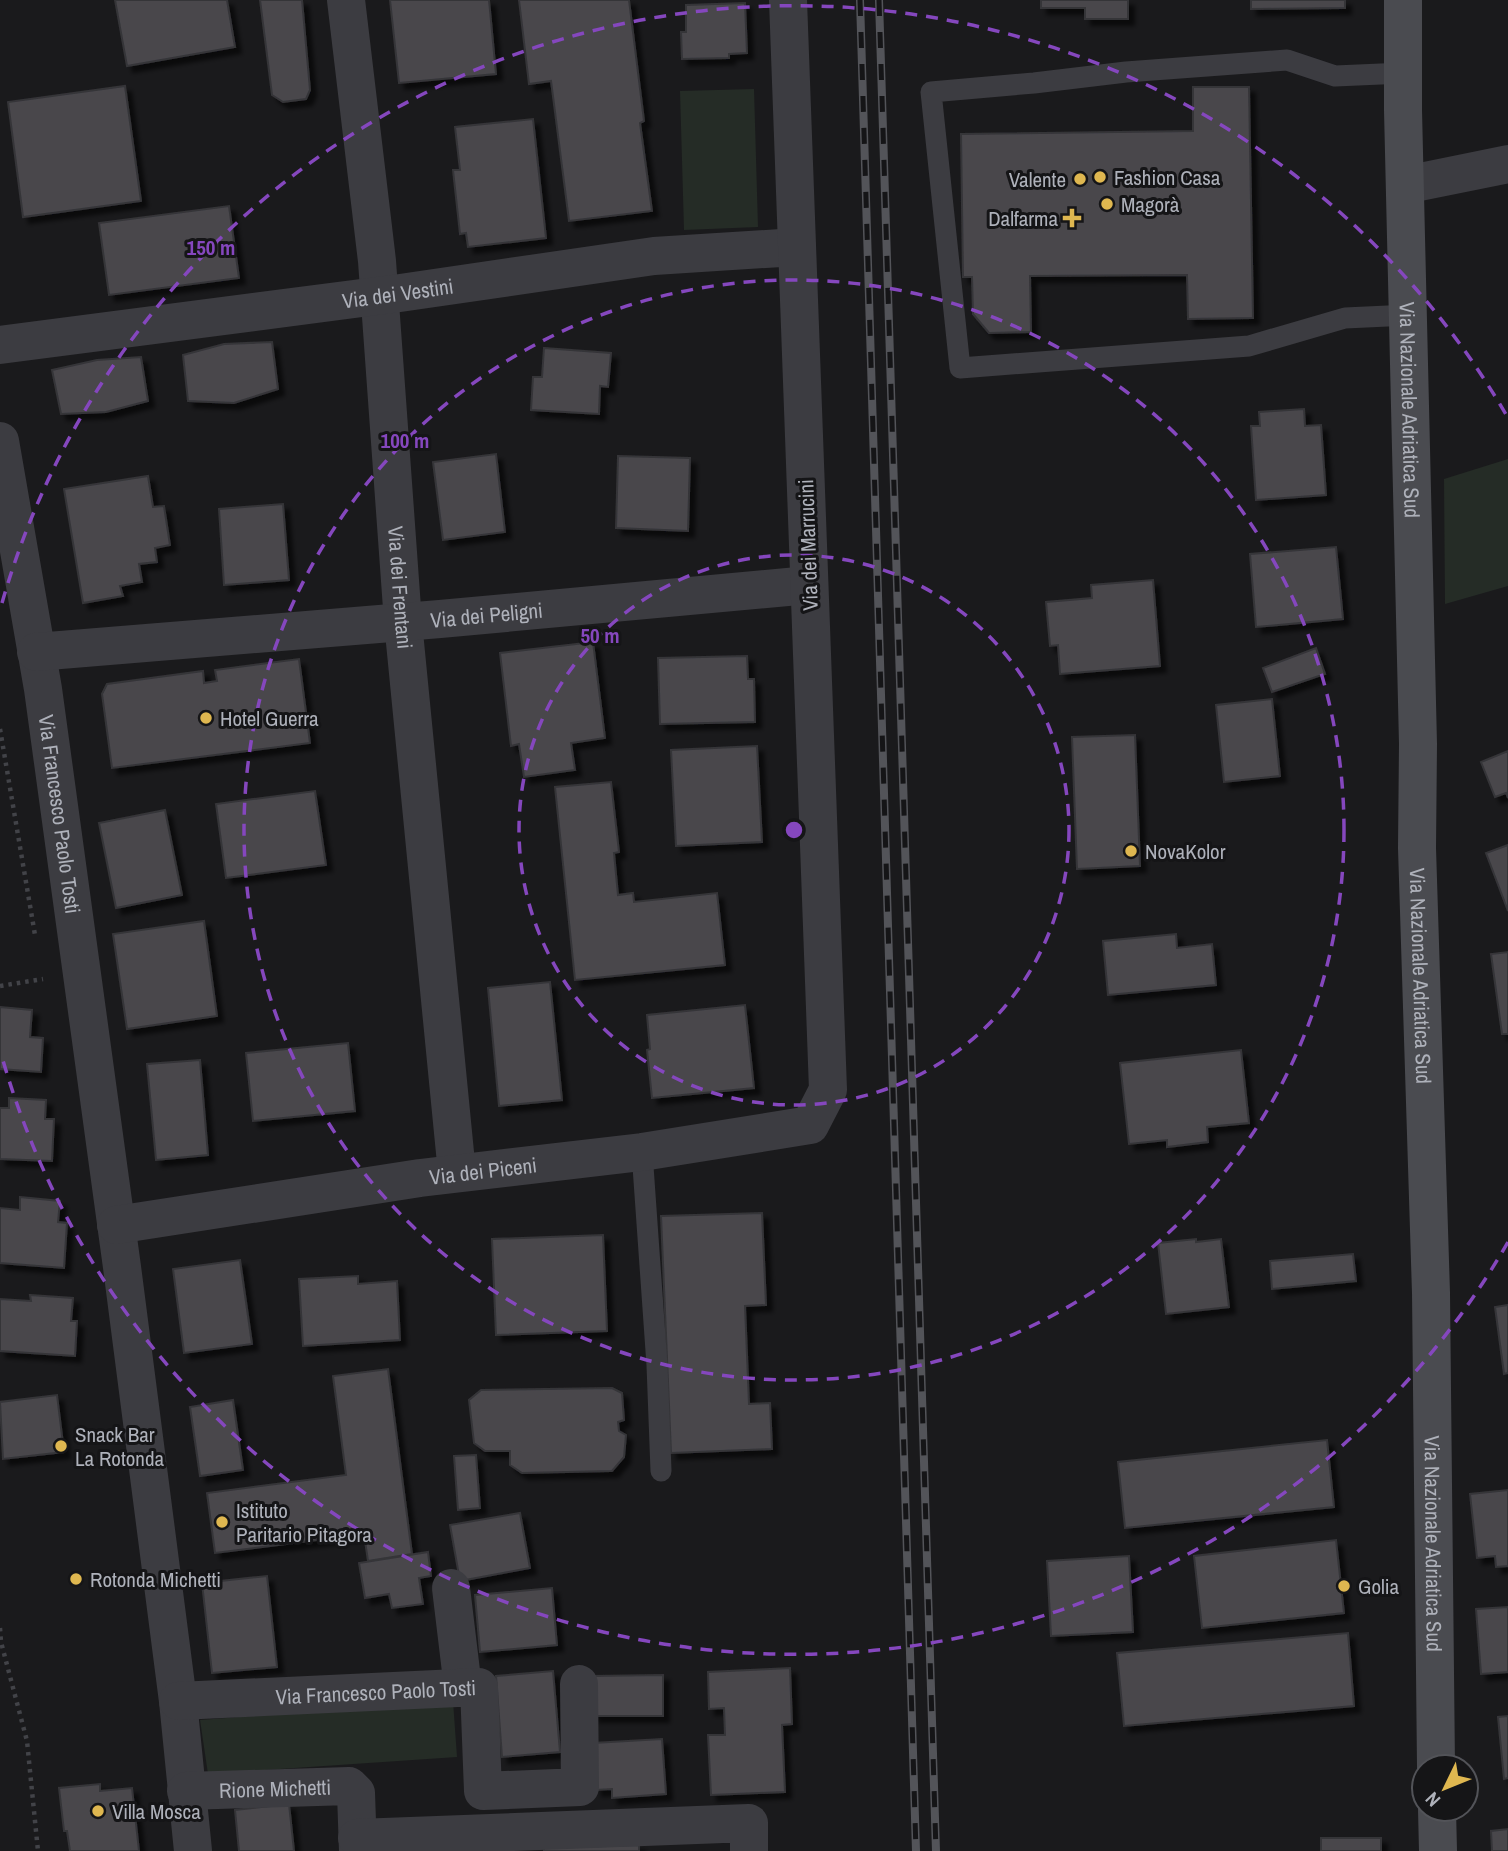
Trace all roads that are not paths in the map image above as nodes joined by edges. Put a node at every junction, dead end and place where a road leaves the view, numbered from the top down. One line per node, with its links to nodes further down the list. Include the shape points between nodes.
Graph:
1 (346, 0): 8 (street, Via dei Frentani)
2 (788, 0): 7 (street, Via dei Marrucini)
3 (1403, 0): 4 (main road, Via Nazionale Adriatica Sud)
4 (1404, 73): 6 (main road, Via Nazionale Adriatica Sud); 9 (lane, via 1335,76 1287,60 931,92 960,368 1249,346 1345,318)
5 (1508, 164): 6 (street)
6 (1405, 185): 9 (main road, Via Nazionale Adriatica Sud)
7 (797, 247): 8 (street, Via dei Vestini, via 654,256); 12 (street, Via dei Marrucini)
8 (378, 296): 10 (street, Via dei Vestini); 13 (street, Via dei Frentani)
9 (1409, 315): 24 (main road, Via Nazionale Adriatica Sud)
10 (0, 345)
11 (0, 441): 14 (street, Via Francesco Paolo Tosti)
12 (809, 585): 13 (street, Via dei Peligni); 15 (street, Via dei Marrucini)
13 (403, 622): 14 (street, Via dei Peligni); 17 (street, Via dei Frentani)
14 (36, 652): 18 (street, Via Francesco Paolo Tosti)
15 (828, 1090): 16 (street, Via dei Piceni, via 810,1125)
16 (642, 1152): 17 (street, Via dei Piceni); 19 (lane)
17 (457, 1173): 18 (street, Via dei Piceni)
18 (116, 1225): 23 (street, Via Francesco Paolo Tosti)
19 (661, 1471)
20 (451, 1588): 22 (street)
21 (579, 1684): 22 (street, Via Francesco Paolo Tosti, via 580,1787 482,1791 479,1687)
22 (463, 1688): 23 (street, Via Francesco Paolo Tosti)
23 (178, 1701): 25 (street, Via Francesco Paolo Tosti)
24 (1436, 1753)
25 (186, 1791): 28 (street, Rione Michetti, via 349,1786 356,1793); 29 (street, Via Francesco Paolo Tosti)
26 (1437, 1823): 31 (main road)
27 (534, 1841): 28 (street, Rione Michetti); 30 (street, Rione Michetti, via 749,1824)
28 (357, 1844)
29 (193, 1851)
30 (749, 1851)
31 (1437, 1851)

